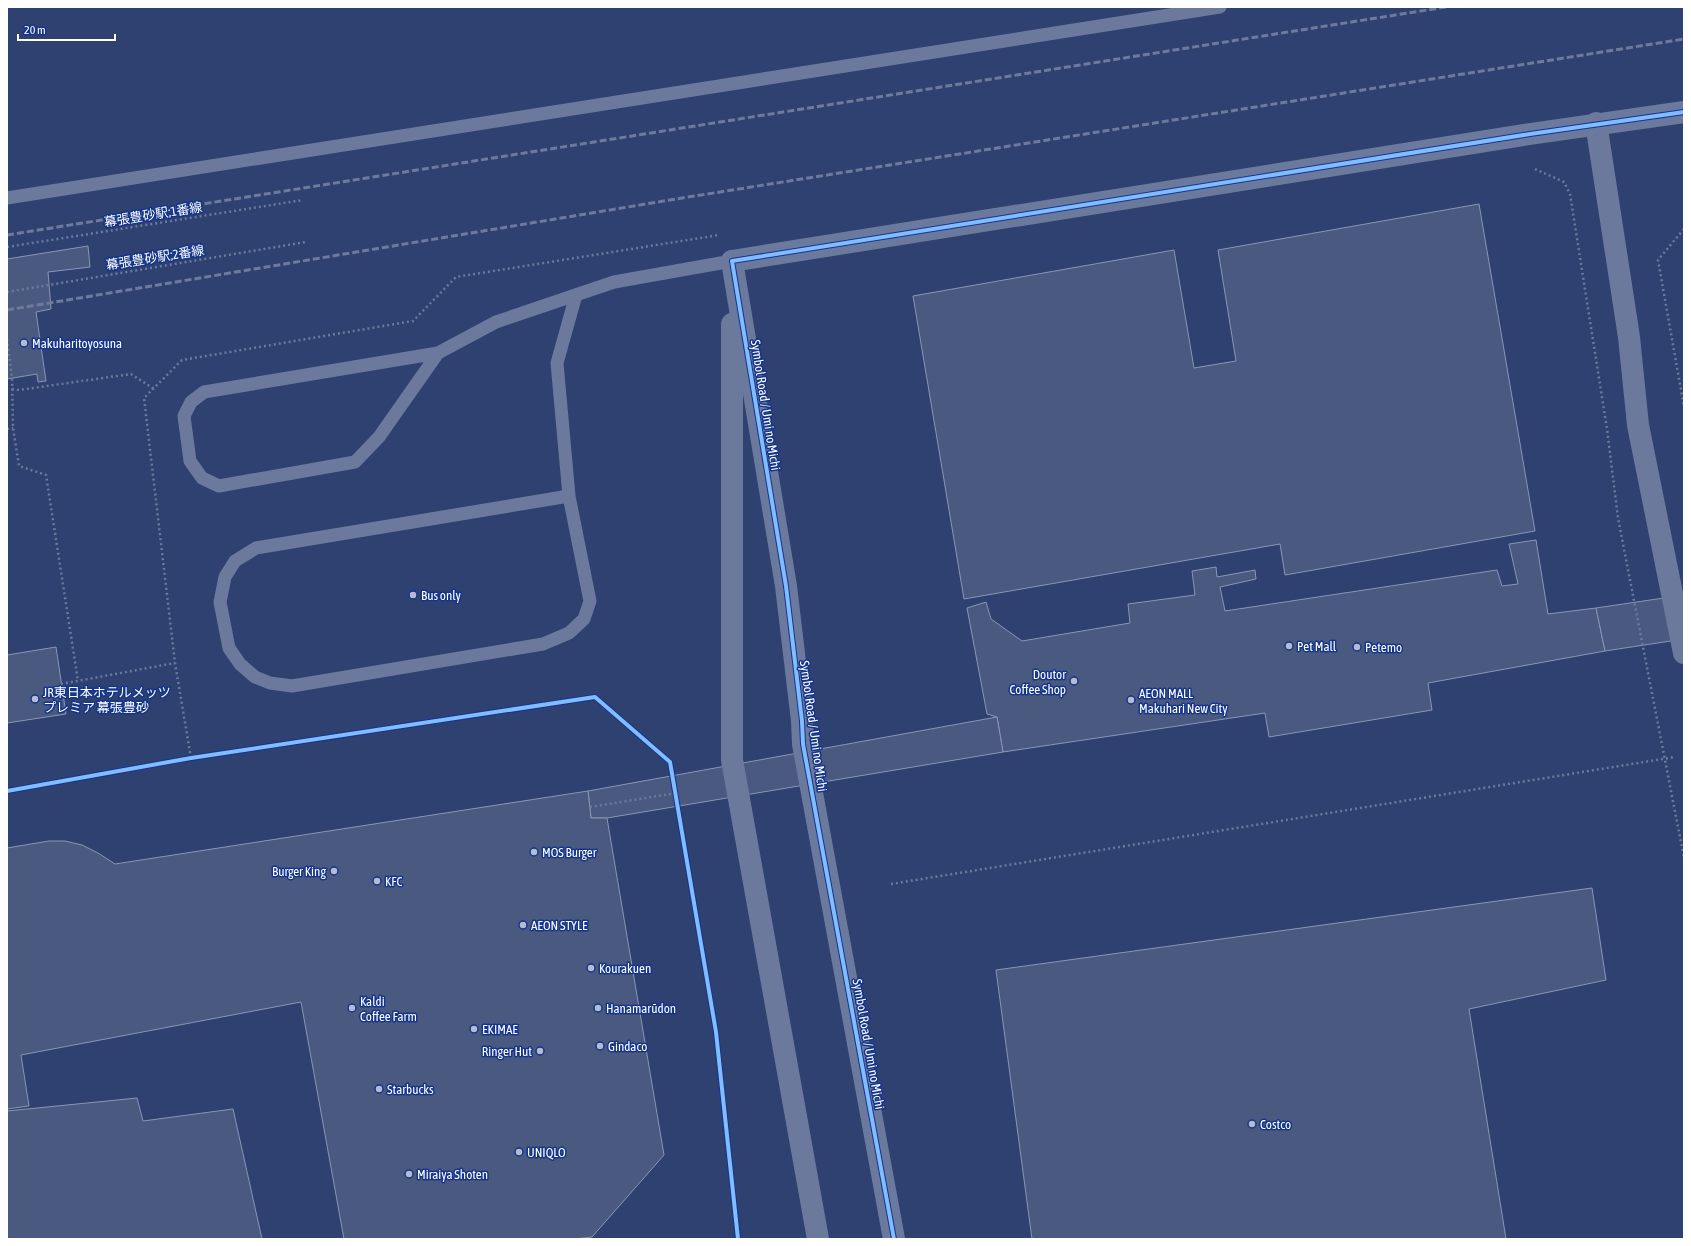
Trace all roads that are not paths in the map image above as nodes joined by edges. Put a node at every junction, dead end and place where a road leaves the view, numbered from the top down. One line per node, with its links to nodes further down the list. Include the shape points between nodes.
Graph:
1 (1220, 7): 4 (lane)
2 (1684, 112): 3 (street)
3 (1596, 123): 5 (street); 9 (street, via 1629,337 1638,425)
4 (7, 198)
5 (732, 260): 6 (lane, via 614,282); 10 (street, via 732,760); 11 (street, Symbol Road / Umi no Michi, via 786,586 803,744)
6 (576, 295): 7 (lane, via 496,322); 8 (lane, via 557,363)
7 (438, 353): 7 (lane, via 379,437 355,462 219,486 202,478 190,461 184,416 191,402 204,392)
8 (569, 496): 8 (lane, via 590,601 584,619 569,633 543,644 292,686 270,683 255,677 240,664 229,648 220,602 225,577 236,561 256,548)
9 (1684, 653)
10 (818, 1239)
11 (894, 1239)

